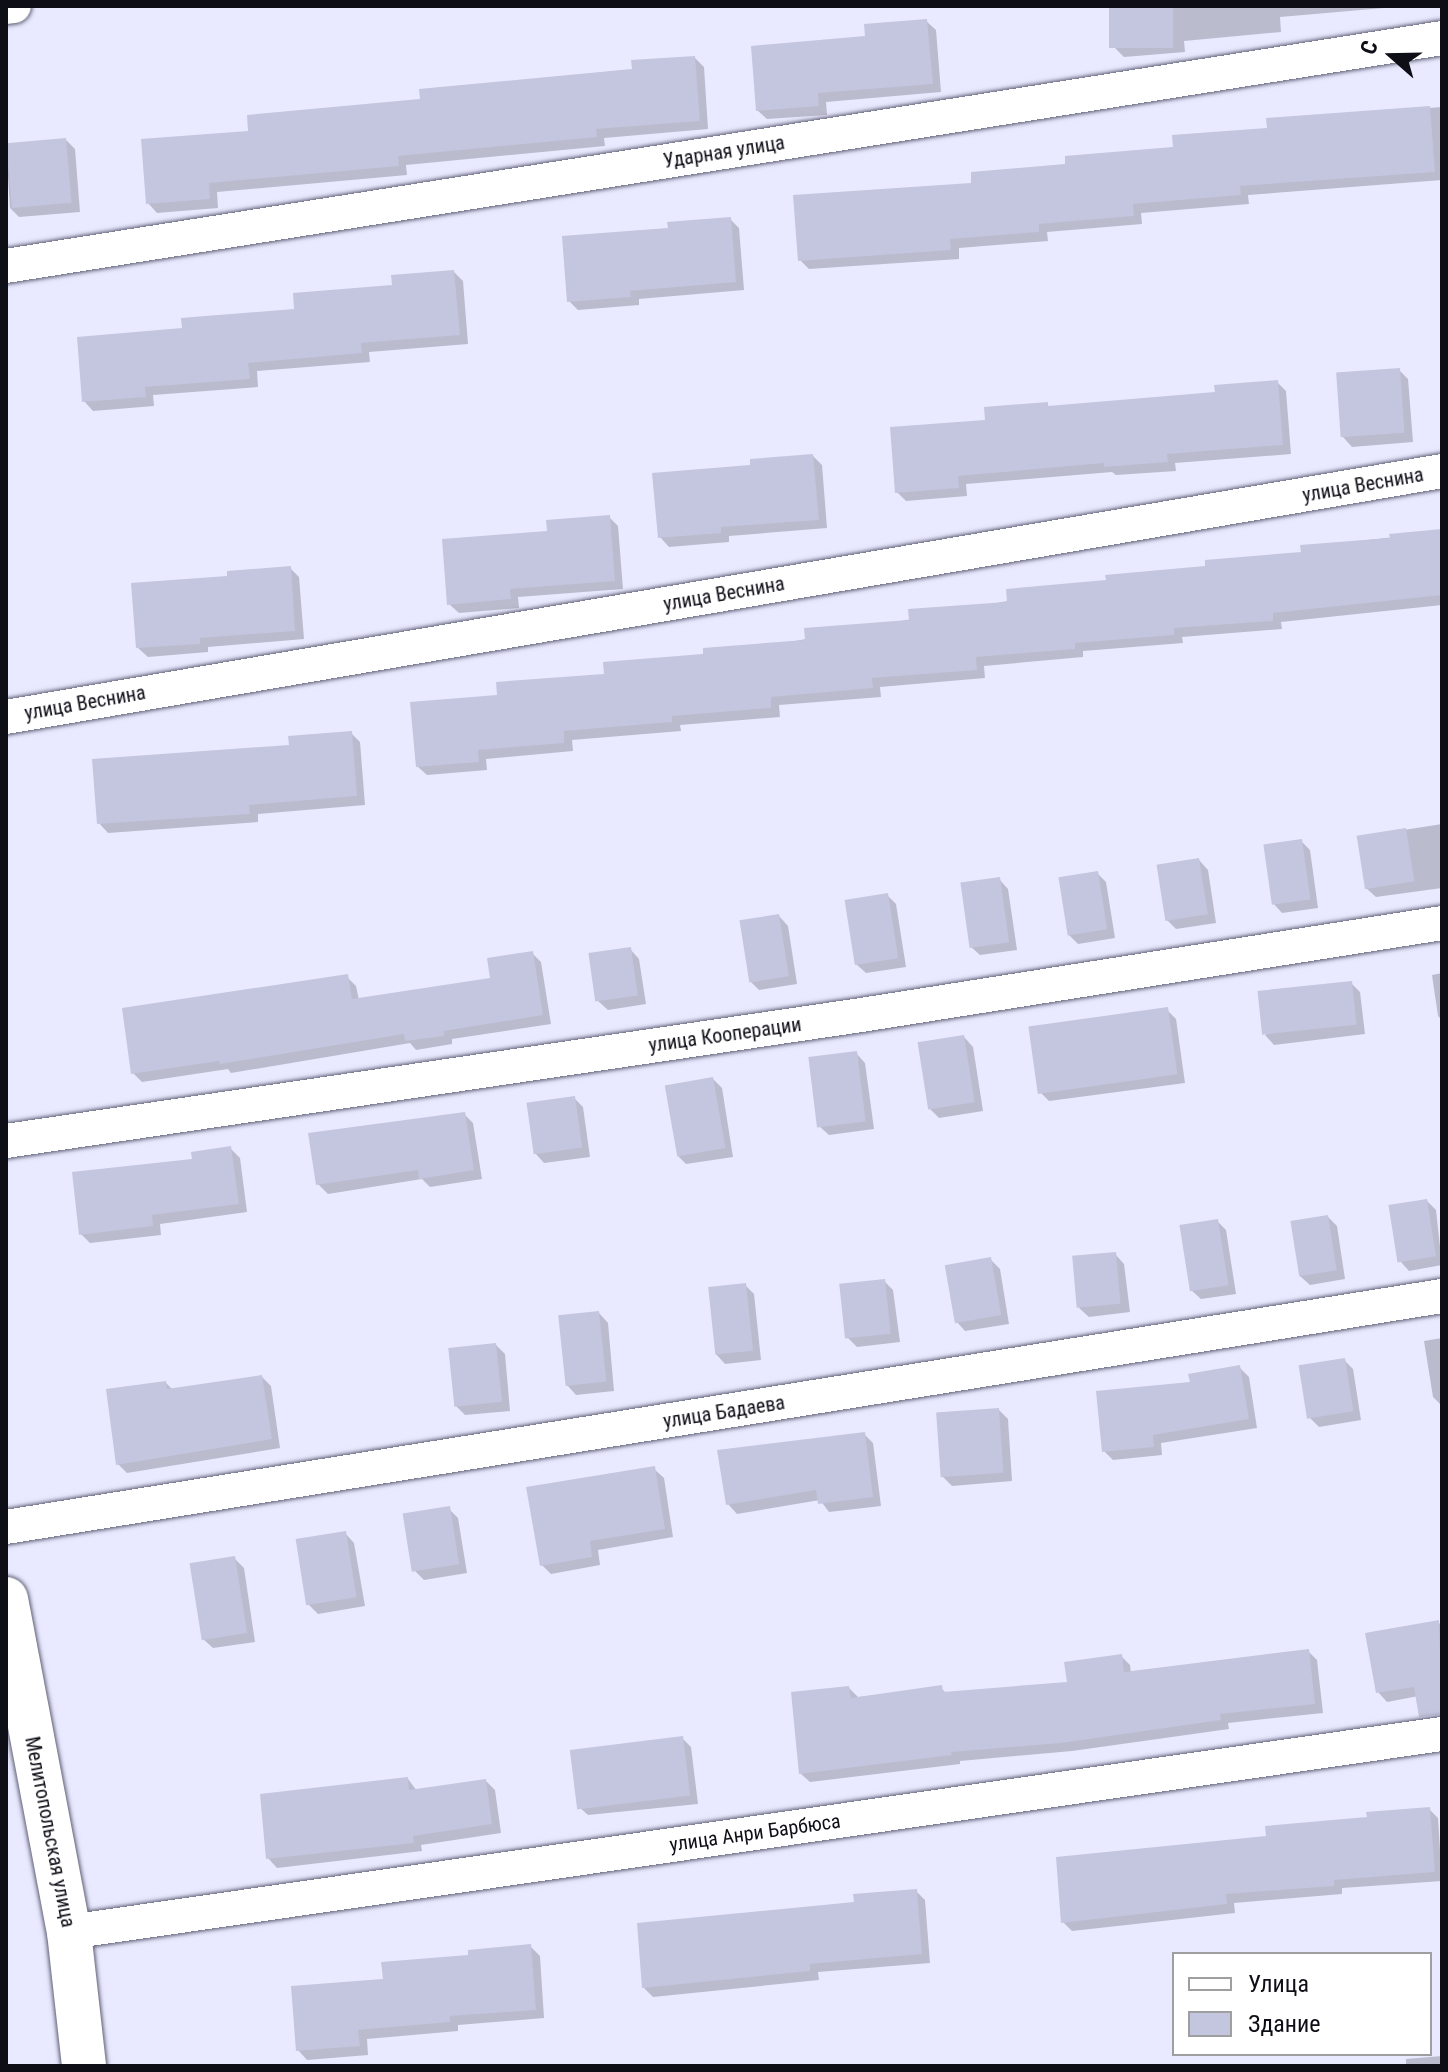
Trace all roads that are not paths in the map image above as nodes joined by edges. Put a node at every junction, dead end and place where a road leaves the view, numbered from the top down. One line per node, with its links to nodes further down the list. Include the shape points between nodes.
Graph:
1 (14, 6): 2 (street)
2 (6, 7)
3 (1442, 38): 4 (street, Ударная улица)
4 (6, 266)
5 (1442, 471): 6 (street, улица Веснина)
6 (6, 717)
7 (1442, 923): 8 (street, улица Кооперации)
8 (6, 1141)
9 (1442, 1296): 10 (street, улица Бадаева)
10 (6, 1527)
11 (6, 1599): 13 (street, Мелитопольская улица)
12 (1442, 1734): 13 (street, улица Анри Барбюса)
13 (69, 1932): 14 (street, Мелитопольская улица)
14 (84, 2066)

